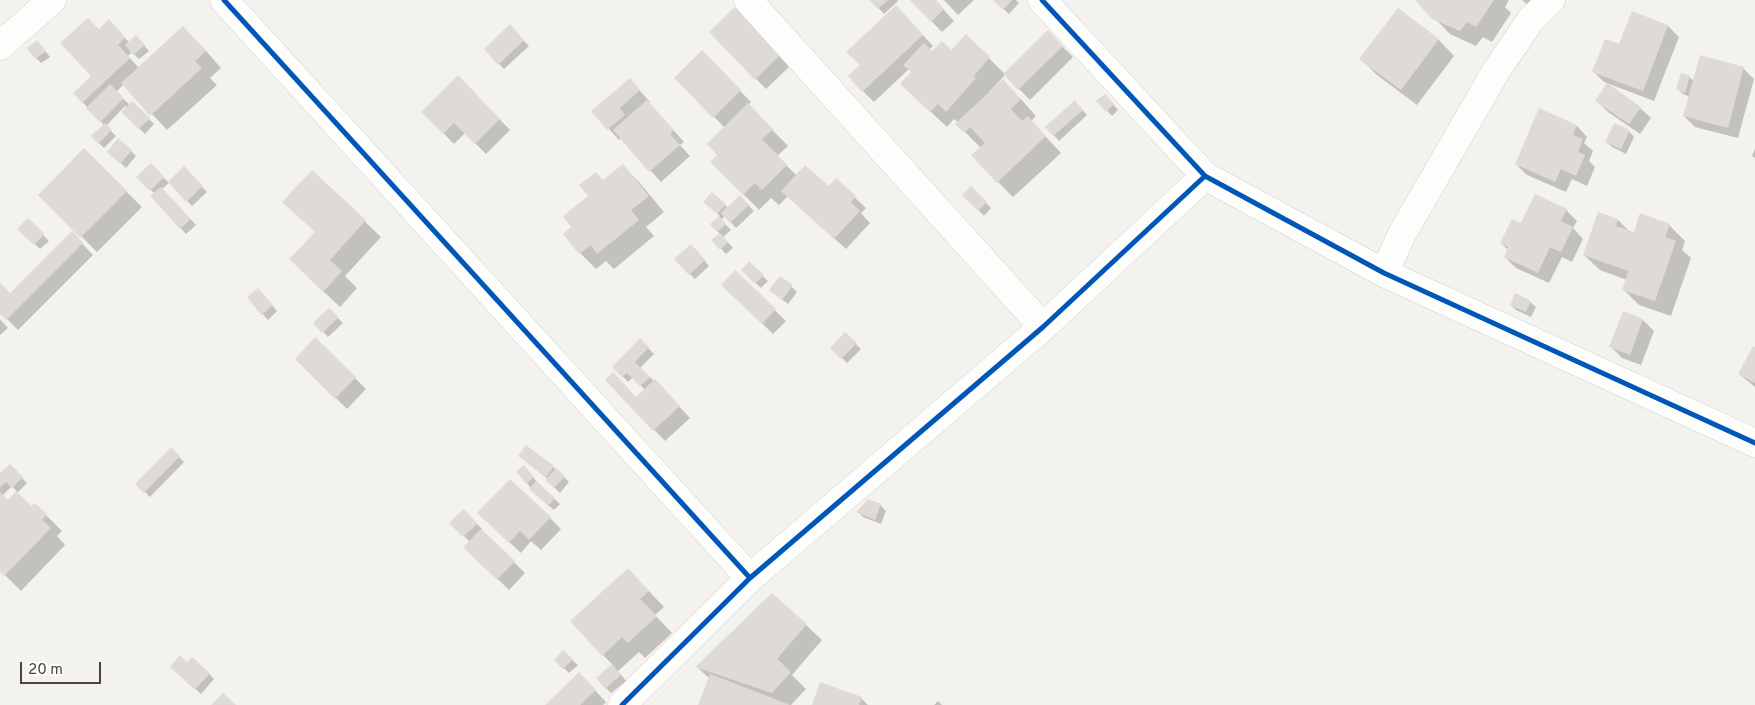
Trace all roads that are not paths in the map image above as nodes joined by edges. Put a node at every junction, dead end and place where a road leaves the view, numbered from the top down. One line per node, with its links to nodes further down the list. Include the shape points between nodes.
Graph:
1 (52, 0): 6 (street)
2 (224, 0): 11 (street)
3 (748, 0): 9 (street)
4 (1042, 0): 7 (street)
5 (1551, 0): 8 (street, via 1530,21 1496,71 1402,234)
6 (0, 46)
7 (1205, 176): 8 (street); 9 (street)
8 (1384, 274): 10 (street)
9 (1043, 327): 11 (street)
10 (1755, 443)
11 (750, 578): 12 (street)
12 (622, 705)

